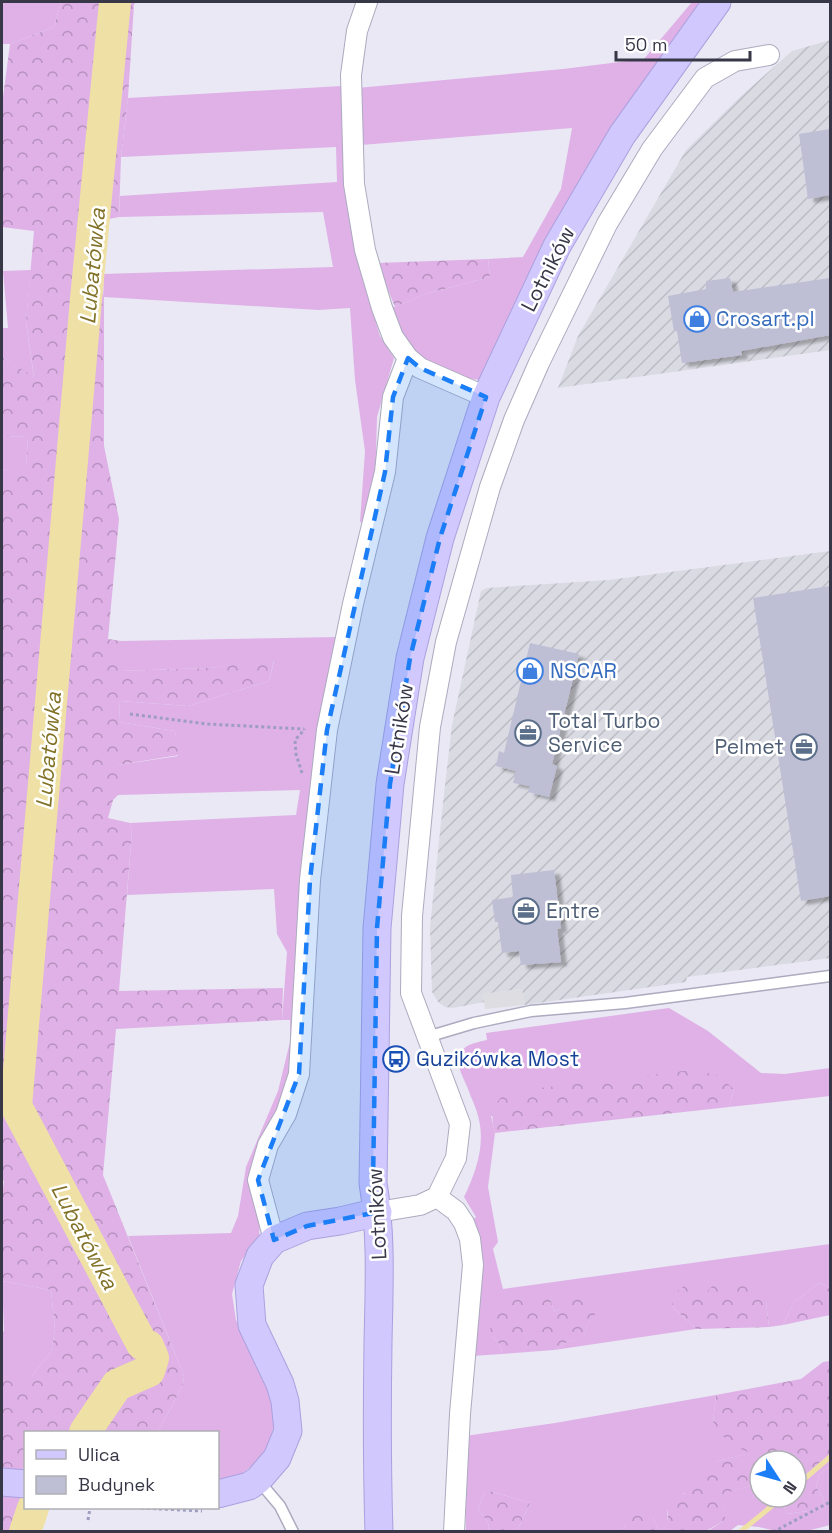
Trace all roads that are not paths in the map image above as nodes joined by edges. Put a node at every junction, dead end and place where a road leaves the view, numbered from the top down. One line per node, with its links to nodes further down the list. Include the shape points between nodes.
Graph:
1 (367, 2): 4 (street, via 357,31 351,75 354,184 364,250 382,308 393,337)
2 (717, 2): 5 (street, Lotników, via 622,135 563,236)
3 (769, 55): 7 (street, via 735,61 705,78 652,149 607,224 544,353 490,487 446,642 427,746 412,916 411,993)
4 (408, 358): 5 (street, via 420,368); 10 (street, via 393,397 385,471 327,730 310,880 299,1074 286,1114 268,1145 258,1180)
5 (486, 397): 9 (street, Lotników, via 440,538 413,647 390,784 377,928 373,1183)
6 (831, 976): 7 (lane, via 805,985 531,1011)
7 (427, 1037): 8 (street, via 460,1124 456,1158)
8 (437, 1197): 9 (street, via 420,1205); 15 (street, via 456,1211 464,1223 474,1265)
9 (378, 1212): 10 (street, via 307,1226); 14 (street, Lotników)
10 (274, 1240): 11 (street, via 260,1256 249,1285 250,1310 252,1325 280,1384 288,1431 277,1458)
11 (258, 1480): 12 (street); 13 (lane, via 280,1506)
12 (219, 1494)
13 (293, 1532)
14 (379, 1532)
15 (454, 1532)

